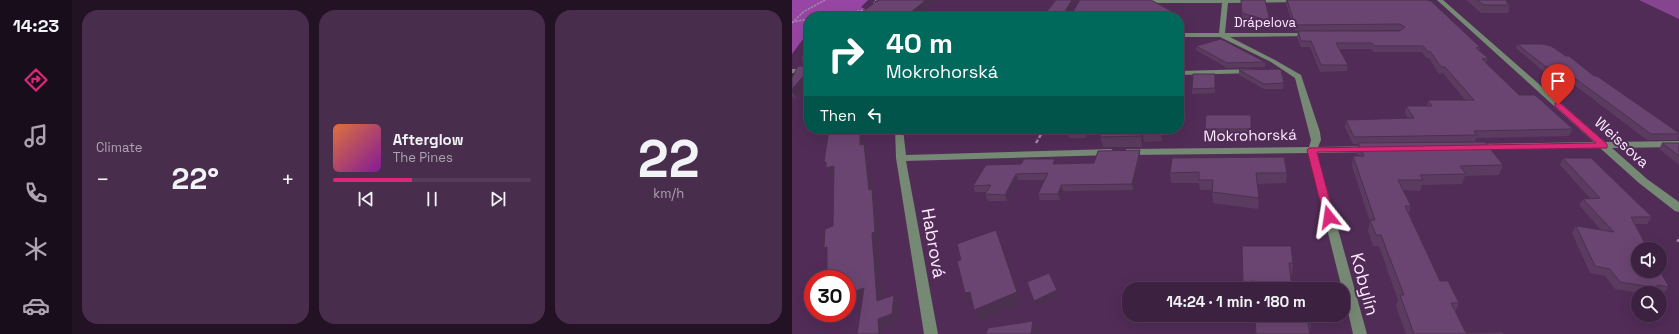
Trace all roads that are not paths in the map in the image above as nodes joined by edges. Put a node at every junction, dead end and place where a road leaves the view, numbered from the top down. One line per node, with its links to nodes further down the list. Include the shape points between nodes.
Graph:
1 (1304, 0): 3 (street)
2 (1440, 0): 14 (street, Weissova)
3 (1225, 1): 4 (street); 7 (street)
4 (1133, 2)
5 (1322, 34): 7 (street, Drápelova)
6 (1184, 35): 7 (street, Drápelova)
7 (1222, 35): 8 (street)
8 (1288, 70): 11 (street); 17 (street, via 1298,77 1315,132 1316,140)
9 (792, 71): 10 (street)
10 (804, 71)
11 (1184, 73)
12 (899, 134): 18 (street)
13 (1679, 144): 14 (street)
14 (1604, 146): 15 (street); 19 (street, Weissova, via 1643,181)
15 (1470, 147)
16 (1383, 149): 17 (street, Mokrohorská)
17 (1312, 150): 18 (street, Mokrohorská, via 1030,153); 21 (street, Kobylín)
18 (901, 158): 20 (street, Habrová)
19 (1679, 208)
20 (930, 334)
21 (1360, 334)

